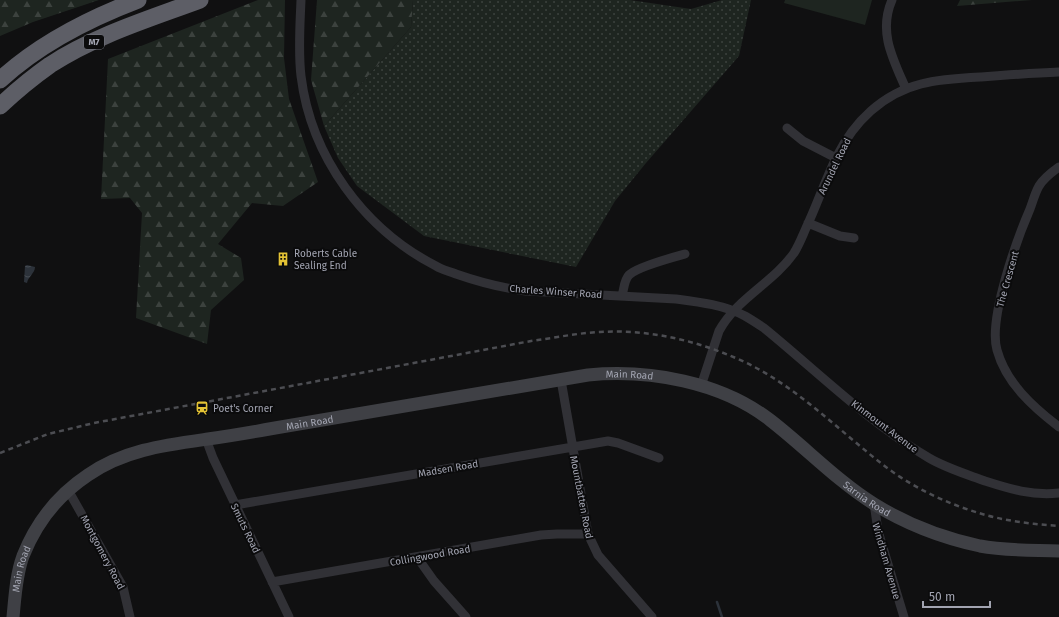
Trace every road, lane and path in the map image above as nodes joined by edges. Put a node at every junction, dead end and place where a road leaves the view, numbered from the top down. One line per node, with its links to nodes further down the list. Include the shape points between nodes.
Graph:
1 (138, 0): 6 (highway, M7, via 60,36)
2 (200, 0): 8 (highway, M7, via 129,27 67,56 32,78)
3 (301, 0): 15 (street, Charles Winser Road, via 299,60 310,117 336,174 374,222 406,249 437,267 490,285 526,291)
4 (892, 0): 7 (street, via 885,23 887,38)
5 (1059, 72): 7 (street, Arundel Road, via 940,80)
6 (0, 80)
7 (906, 89): 10 (street, Arundel Road, via 870,110 847,137)
8 (0, 106)
9 (787, 128): 10 (street, via 803,141)
10 (836, 158): 12 (street, Arundel Road)
11 (1059, 167): 19 (street, The Crescent, via 1039,186 1021,230 999,303 995,328 996,348 1008,374 1030,403)
12 (808, 223): 13 (street, via 840,236); 16 (street, Arundel Road, via 789,259)
13 (854, 238)
14 (685, 254): 15 (street, via 636,270 629,275)
15 (622, 296): 16 (street, Charles Winser Road, via 699,302)
16 (733, 310): 18 (street, Arundel Road, via 719,331); 24 (street, Kinmount Avenue, via 764,328 865,413 930,458 952,469 1010,490 1038,494)
17 (561, 380): 18 (main road, Main Road, via 594,374 624,373 679,380); 20 (main road, Main Road); 21 (street, Mountbatten Road)
18 (701, 386): 25 (main road, Sarnia Road, via 753,408)
19 (1059, 427)
20 (206, 439): 23 (main road, Main Road, via 154,447 130,454 105,465); 26 (street, Smuts Road)
21 (572, 446): 22 (street, Madsen Road, via 608,441); 26 (street, Madsen Road); 27 (street, Mountbatten Road)
22 (659, 458)
23 (68, 490): 31 (main road, Main Road, via 41,522 23,558); 32 (street, Montgomery Road, via 123,587)
24 (1059, 493)
25 (874, 503): 28 (main road, Sarnia Road, via 937,535 982,546); 36 (street, Windham Avenue, via 878,531)
26 (235, 505): 30 (street, Smuts Road)
27 (588, 534): 29 (street, Collingwood Road, via 541,535); 35 (street, Mountbatten Road, via 598,555)
28 (1059, 551)
29 (417, 557): 30 (street, Collingwood Road); 34 (street, via 434,581)
30 (272, 582): 33 (street, Smuts Road)
31 (13, 617)
32 (130, 617)
33 (289, 617)
34 (466, 617)
35 (652, 617)
36 (904, 617)

